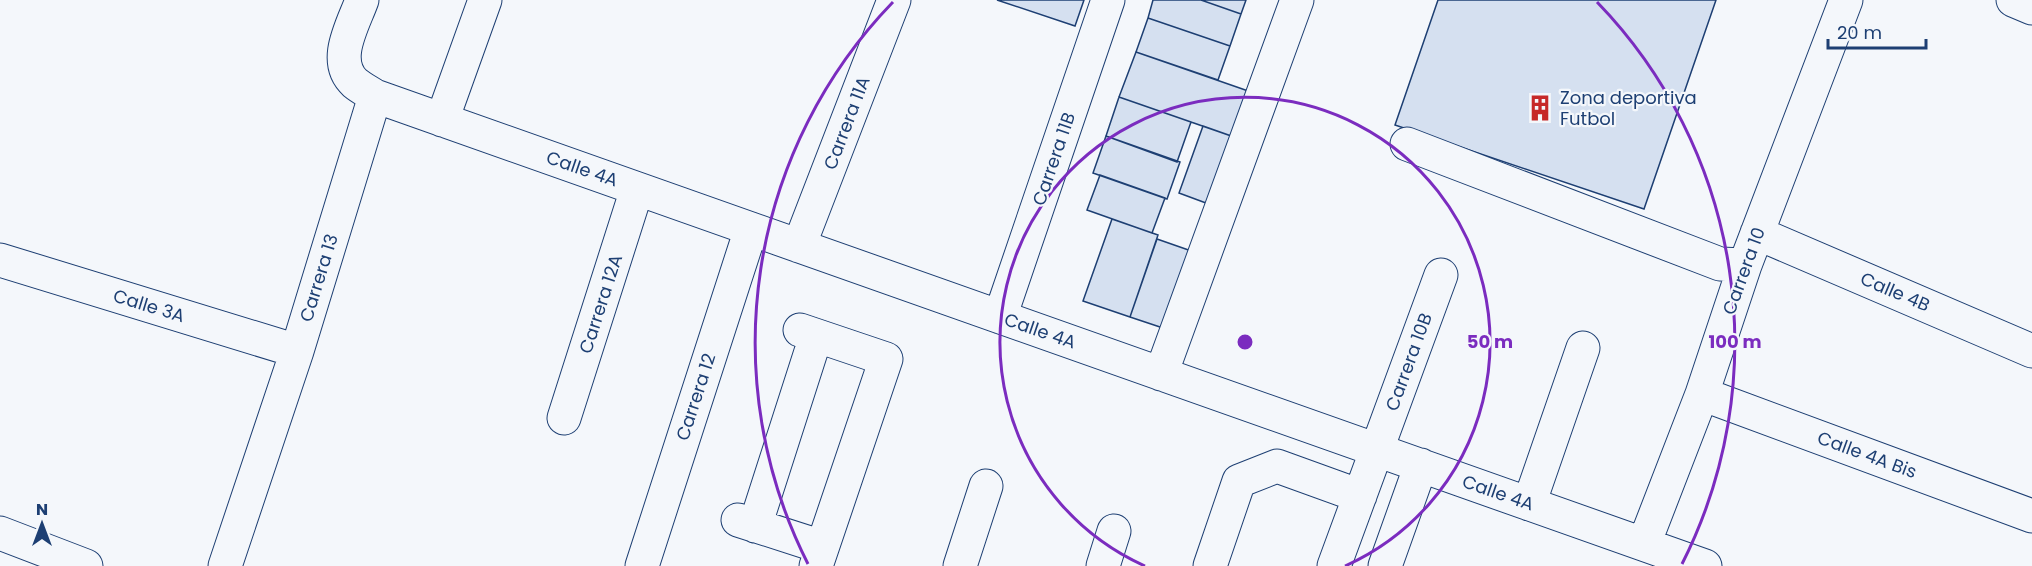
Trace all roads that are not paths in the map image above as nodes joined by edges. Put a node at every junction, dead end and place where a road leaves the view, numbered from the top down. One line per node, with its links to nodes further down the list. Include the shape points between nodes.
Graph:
1 (362, 0): 9 (street, via 343,52 345,67 354,83)
2 (485, 0): 10 (street)
3 (894, 0): 15 (street, Carrera 11A)
4 (1108, 0): 19 (street, Carrera 11B)
5 (1297, 0): 23 (street)
6 (1846, 0): 14 (street, Carrera 10)
7 (2013, 0): 8 (street)
8 (2032, 8)
9 (375, 96): 10 (street, Calle 4A); 21 (street, Carrera 13)
10 (442, 120): 12 (street, Calle 4A)
11 (1407, 144): 17 (street, via 1720,264)
12 (638, 189): 13 (street, Calle 4A); 25 (street, Carrera 12A)
13 (751, 229): 15 (street, Calle 4A); 38 (street, Carrera 12)
14 (1757, 233): 17 (street, Carrera 10); 22 (street, Calle 4B)
15 (799, 246): 19 (street, Calle 4A)
16 (0, 260): 21 (street, Calle 3A)
17 (1745, 265): 24 (street, Carrera 10)
18 (1441, 274): 26 (street, Carrera 10B)
19 (1000, 317): 23 (street, Calle 4A)
20 (1582, 348): 30 (street)
21 (297, 351): 37 (street, Carrera 13)
22 (2032, 351)
23 (1161, 374): 26 (street, Calle 4A)
24 (1702, 394): 31 (street, Calle 4A Bis); 34 (street, Carrera 10)
25 (564, 418)
26 (1378, 450): 27 (street, Calle 4A); 29 (street, Carrera 10B)
27 (1420, 465): 30 (street, Calle 4A); 43 (street)
28 (986, 486): 39 (street)
29 (1360, 496): 41 (street, via 1277,466 1239,480); 42 (street, Carrera 10B)
30 (1529, 504): 34 (street, Calle 4A)
31 (2032, 516)
32 (1114, 531): 40 (street)
33 (0, 533): 36 (street)
34 (1644, 544): 44 (street, Calle 4A)
35 (819, 556): 35 (street, via 886,358 808,333 746,523)
36 (86, 566)
37 (225, 566)
38 (642, 566)
39 (960, 566)
40 (1103, 566)
41 (1210, 566)
42 (1334, 566)
43 (1385, 566)
44 (1705, 566)

